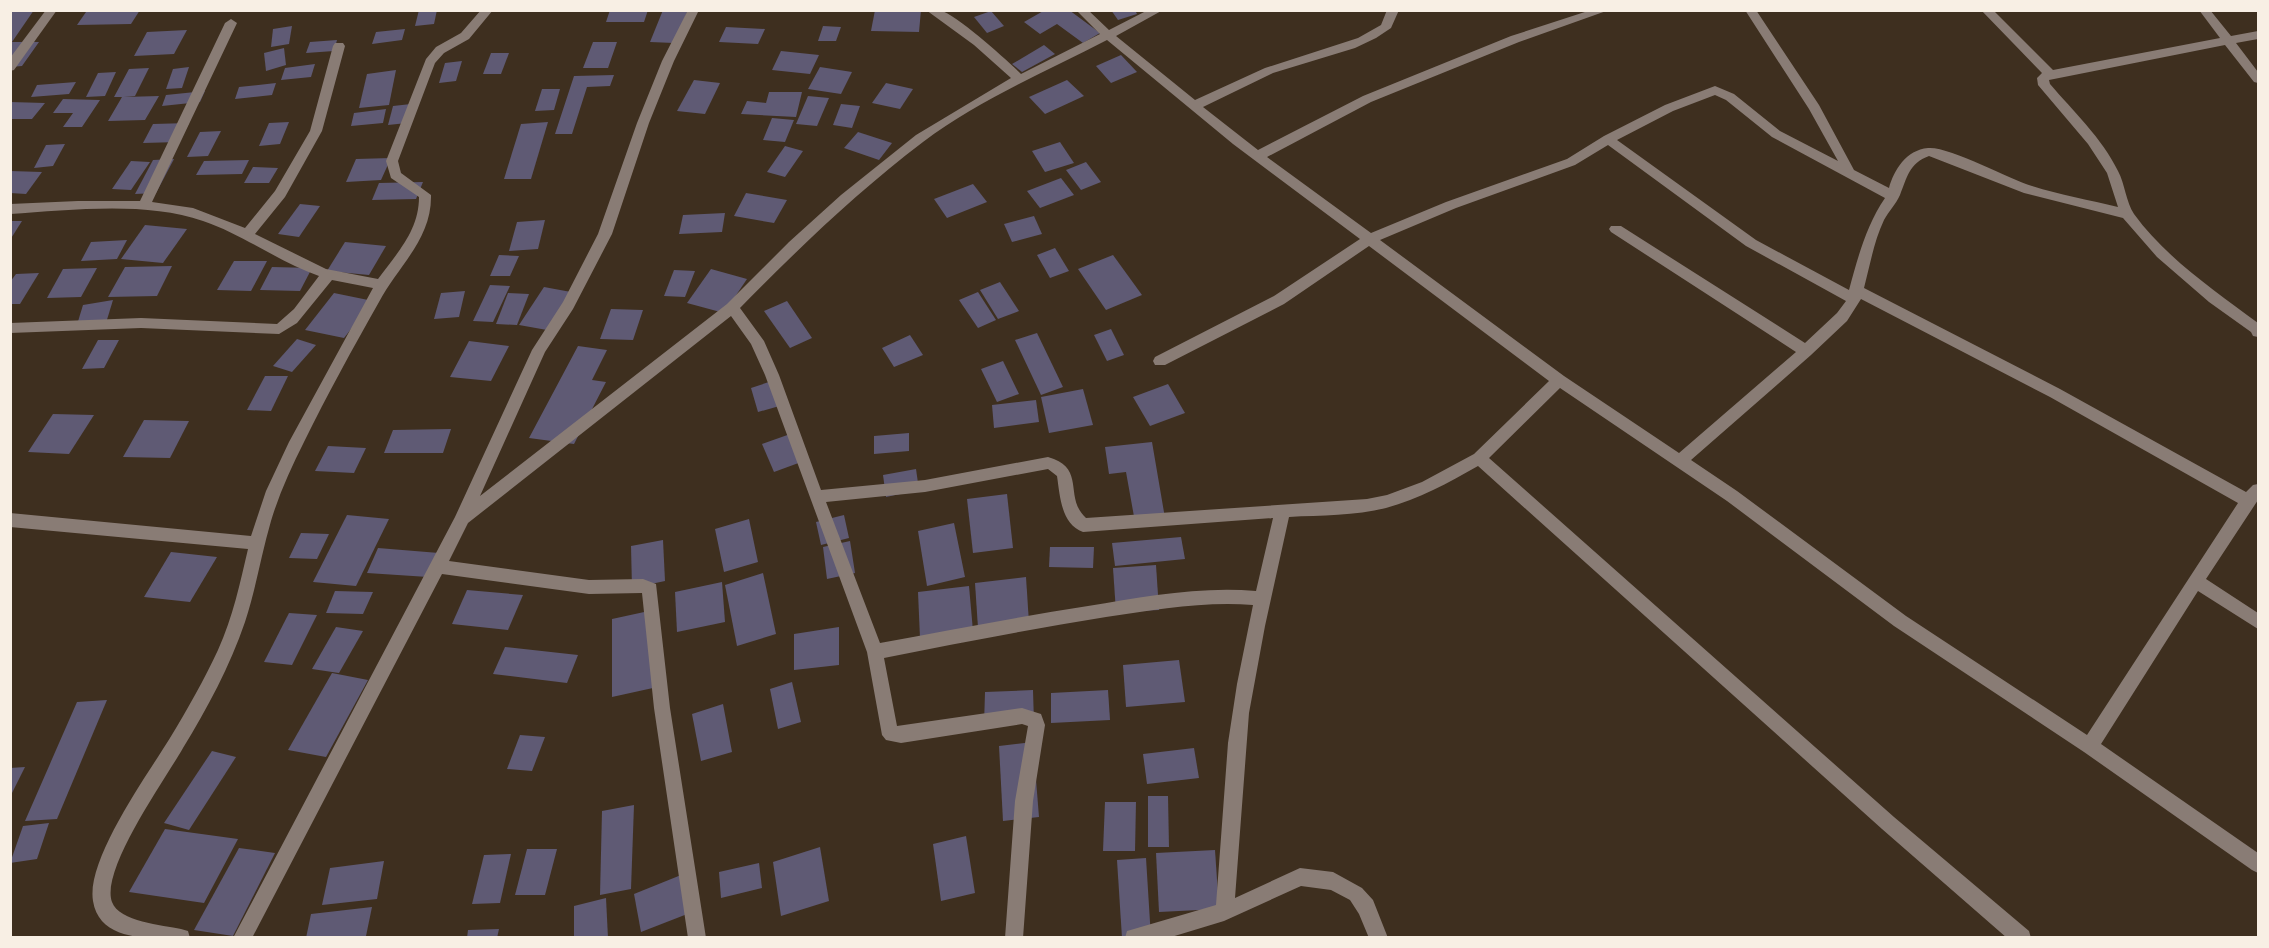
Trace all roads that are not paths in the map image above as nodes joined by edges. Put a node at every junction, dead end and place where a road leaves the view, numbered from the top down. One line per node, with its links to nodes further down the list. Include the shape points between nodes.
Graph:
1 (52, 10): 17 (street)
2 (488, 10): 33 (street, via 465,36 440,50 430,62 392,161 395,175 425,195 423,225)
3 (694, 10): 46 (street, via 643,123 605,234 539,350)
4 (931, 10): 20 (street, via 977,40)
5 (1081, 10): 14 (street)
6 (1158, 10): 14 (street)
7 (1393, 10): 21 (street, via 1383,30 1357,43 1294,62)
8 (1604, 10): 23 (street, via 1515,39 1366,99)
9 (1750, 10): 24 (street, via 1828,126)
10 (1986, 10): 18 (street)
11 (2204, 10): 15 (street)
12 (231, 23): 26 (street)
13 (2259, 35): 15 (street)
14 (1109, 36): 20 (street); 21 (street)
15 (2228, 41): 18 (street); 19 (street)
16 (339, 46): 30 (street, via 316,131 279,194)
17 (10, 67)
18 (2050, 74): 28 (street, via 2043,78 2044,85 2113,172)
19 (2259, 79)
20 (1020, 80): 35 (street, via 920,138 885,165 794,245)
21 (1194, 106): 23 (street)
22 (1608, 139): 24 (street, via 1715,90 1730,97 1776,134); 31 (street, via 1571,162); 34 (street, via 1751,243)
23 (1258, 156): 31 (street)
24 (1849, 172): 25 (street)
25 (1893, 196): 28 (street, via 1900,172 1916,156 1929,152 2029,190); 34 (street, via 1869,241)
26 (142, 207): 27 (street); 30 (street, via 192,213)
27 (10, 209)
28 (2127, 214): 37 (street, via 2162,254)
29 (1616, 229): 38 (street)
30 (248, 234): 32 (street)
31 (1370, 239): 39 (street, via 1279,300); 40 (street)
32 (328, 275): 33 (street); 36 (street, via 279,329 141,323)
33 (381, 285): 48 (street, via 273,492)
34 (1856, 295): 38 (street, via 1842,317); 43 (street, via 1970,347 2181,461)
35 (732, 308): 44 (street, via 757,341); 46 (street)
36 (10, 328)
37 (2258, 330)
38 (1806, 351): 42 (street)
39 (1160, 361)
40 (1559, 380): 41 (street); 42 (street)
41 (1479, 458): 45 (street, via 1427,487 1387,501); 63 (street)
42 (1680, 461): 54 (street, via 1900,621)
43 (2253, 495): 50 (street)
44 (816, 497): 45 (street, via 925,486 1048,463 1064,473 1067,498 1075,518 1083,525); 53 (street)
45 (1283, 510): 51 (street)
46 (463, 518): 49 (street)
47 (10, 520): 48 (street)
48 (255, 543): 57 (street, via 240,611 223,654 102,878 100,893 106,912 133,928)
49 (437, 566): 58 (street); 59 (street, via 589,587 650,589 662,708)
50 (2195, 580): 52 (street); 54 (street)
51 (1263, 600): 53 (street, via 1176,599 999,627); 56 (street, via 1237,744)
52 (2259, 622)
53 (875, 652): 60 (street, via 892,734 1022,716 1035,720 1024,801)
54 (2090, 746): 55 (street)
55 (2259, 864)
56 (1224, 912): 61 (street); 62 (street, via 1300,877 1322,878 1356,894)
57 (181, 938)
58 (242, 938)
59 (697, 938)
60 (1014, 938)
61 (1134, 938)
62 (1379, 938)
63 (2022, 938)

